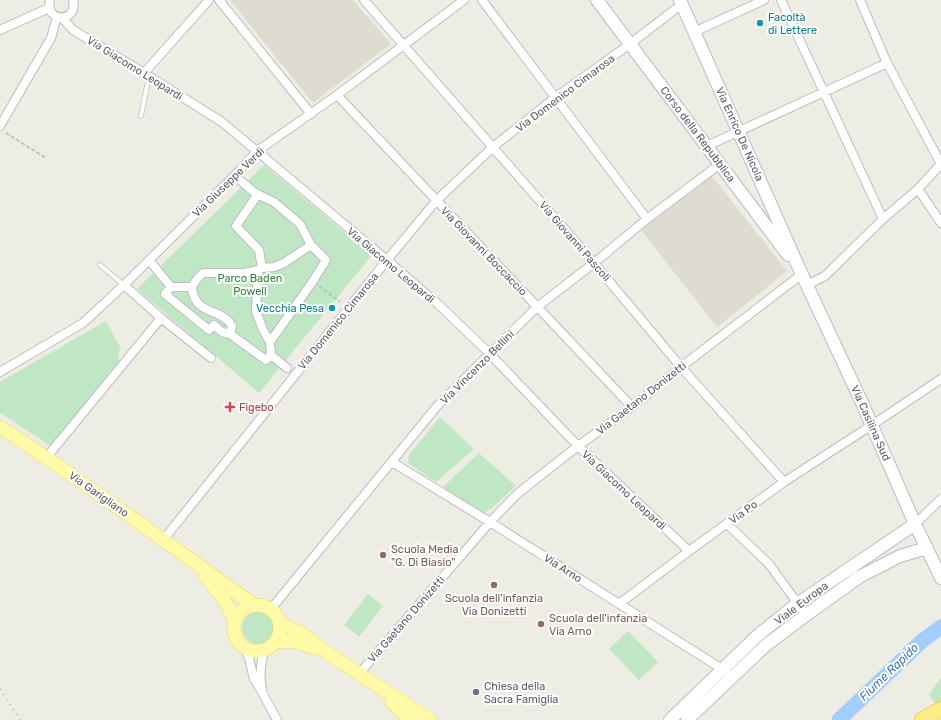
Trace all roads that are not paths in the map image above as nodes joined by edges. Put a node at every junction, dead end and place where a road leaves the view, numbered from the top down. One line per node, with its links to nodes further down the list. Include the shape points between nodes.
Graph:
1 (209, 0): 19 (street)
2 (219, 0): 23 (street)
3 (364, 0): 17 (street, Via Giovanni Pascoli)
4 (464, 0): 17 (street, Via Giuseppe Verdi)
5 (482, 0): 22 (street)
6 (597, 0): 16 (main road, Corso della Repubblica)
7 (764, 0): 15 (street)
8 (782, 0): 20 (street)
9 (860, 0): 18 (street)
10 (74, 1): 13 (street, via 68,16)
11 (681, 2): 15 (main road, Via Enrico De Nicola); 16 (street, Via Domenico Cimarosa)
12 (49, 4): 13 (street, Via Giacomo Leopardi, via 52,13); 14 (street)
13 (60, 17): 19 (street, Via Giacomo Leopardi, via 73,30); 25 (street, via 51,38)
14 (0, 30)
15 (694, 32): 26 (main road, Via Enrico De Nicola)
16 (630, 44): 22 (street, Via Domenico Cimarosa); 27 (main road, Corso della Repubblica)
17 (404, 45): 21 (street, Via Giuseppe Verdi); 28 (street, Via Giovanni Pascoli)
18 (887, 63): 20 (street); 31 (street)
19 (147, 74): 24 (lane); 29 (street, Via Giacomo Leopardi, via 222,122)
20 (824, 92): 26 (street); 38 (street)
21 (337, 95): 23 (street, Via Giuseppe Verdi); 35 (street, Via Giovanni Boccaccio)
22 (556, 97): 28 (street, Via Domenico Cimarosa); 37 (street)
23 (311, 114): 29 (street, Via Giuseppe Verdi)
24 (141, 116)
25 (0, 126)
26 (739, 131): 27 (street); 36 (main road, Via Enrico De Nicola)
27 (707, 146): 30 (main road, Corso della Repubblica)
28 (493, 147): 35 (street, Via Domenico Cimarosa); 43 (street, Via Giovanni Pascoli)
29 (256, 152): 42 (street, Via Giacomo Leopardi); 48 (street, Via Giuseppe Verdi)
30 (720, 164): 37 (street, Via Vincenzo Bellini); 40 (main road, Corso della Repubblica)
31 (941, 164): 33 (street)
32 (241, 181): 34 (street)
33 (918, 189): 38 (street); 39 (street)
34 (258, 194): 41 (street, via 274,202 300,224); 46 (street, via 236,226 259,250)
35 (436, 201): 42 (street, Via Domenico Cimarosa); 52 (street, Via Giovanni Boccaccio)
36 (777, 217): 40 (main road); 47 (main road, Via Enrico De Nicola)
37 (646, 219): 43 (street, Via Vincenzo Bellini)
38 (883, 219): 49 (street, via 825,276)
39 (941, 223)
40 (766, 225): 47 (main road, Corso della Repubblica)
41 (311, 245): 46 (street, via 284,263); 57 (street, via 326,260)
42 (387, 260): 58 (street, Via Giacomo Leopardi); 76 (street, Via Domenico Cimarosa)
43 (594, 263): 52 (street, Via Vincenzo Bellini); 61 (street, Via Giovanni Pascoli)
44 (100, 265): 48 (lane)
45 (154, 265): 50 (street)
46 (260, 269): 51 (street, via 245,273 203,273); 57 (street, via 256,311)
47 (800, 271): 49 (main road, Via Casilina Sud); 61 (street, Via Gaetano Donizetti)
48 (124, 285): 55 (street); 63 (street, Via Giuseppe Verdi, via 83,323)
49 (807, 285): 66 (main road, Via Casilina Sud)
50 (171, 287): 51 (street); 54 (street, via 166,294)
51 (192, 288): 53 (street, via 196,302)
52 (537, 307): 58 (street, Via Vincenzo Bellini); 65 (street, Via Giovanni Boccaccio)
53 (205, 310): 54 (street); 56 (street, via 228,320 232,326)
54 (193, 316): 56 (street, via 208,330 214,325 222,332)
55 (161, 318): 60 (street); 69 (street)
56 (230, 334): 59 (street, via 266,360)
57 (270, 342): 59 (street)
58 (490, 354): 68 (street, Via Giacomo Leopardi); 70 (street, Via Vincenzo Bellini, via 438,405)
59 (271, 355): 62 (street)
60 (211, 358)
61 (681, 367): 65 (street, Via Gaetano Donizetti); 71 (street, Via Giovanni Pascoli)
62 (287, 368)
63 (0, 372)
64 (941, 378): 66 (street, Via Po)
65 (632, 407): 68 (street, Via Gaetano Donizetti)
66 (872, 425): 71 (street, Via Po); 75 (main road, Via Casilina Sud)
67 (0, 427): 69 (main road, Via Garigliano)
68 (578, 446): 73 (street, Via Gaetano Donizetti, via 517,494); 78 (street, Via Giacomo Leopardi)
69 (46, 458): 76 (main road, Via Garigliano)
70 (392, 462): 73 (street, Via Arno); 84 (street, Via Vincenzo Bellini)
71 (784, 482): 74 (street, Via Po)
72 (941, 499): 75 (street, Viale Europa)
73 (490, 522): 81 (street, Via Arno); 93 (street, Via Gaetano Donizetti)
74 (727, 524): 78 (street, Via Po); 82 (street, via 769,564)
75 (915, 524): 77 (main road, Via Casilina Sud); 82 (main road, Viale Europa)
76 (164, 539): 79 (main road, Via Garigliano)
77 (927, 548): 80 (main road, Via Casilina Sud); 85 (main road, Viale Europa, via 900,556 859,577)
78 (689, 551): 81 (street, Via Po)
79 (196, 564): 83 (main road, Via Garigliano); 86 (main road, Via Garigliano, via 225,601)
80 (941, 578)
81 (619, 604): 92 (street, Via Arno)
82 (797, 604): 85 (street); 92 (main road, Viale Europa, via 757,636)
83 (254, 605): 84 (main road, Via Garigliano); 86 (main road, via 242,610)
84 (271, 609): 87 (main road)
85 (806, 615): 94 (main road, Viale Europa, via 765,646)
86 (235, 621): 89 (main road, Via Garigliano, via 235,637)
87 (280, 623): 88 (main road, via 280,633); 91 (main road, via 302,634)
88 (276, 642): 90 (main road); 91 (main road, via 294,640)
89 (245, 649): 90 (main road, via 254,652); 95 (street, via 254,680)
90 (264, 651): 95 (street, via 260,677)
91 (326, 652): 93 (main road)
92 (722, 669): 94 (street, Via Arno); 101 (main road, Viale Europa)
93 (359, 674): 99 (main road); 100 (main road)
94 (732, 677): 102 (main road, Viale Europa)
95 (262, 692): 98 (street)
96 (941, 708): 103 (highway)
97 (941, 713): 104 (highway); 105 (highway)
98 (277, 720)
99 (412, 720)
100 (430, 720)
101 (670, 720)
102 (688, 720)
103 (922, 720)
104 (933, 720)
105 (937, 720)

